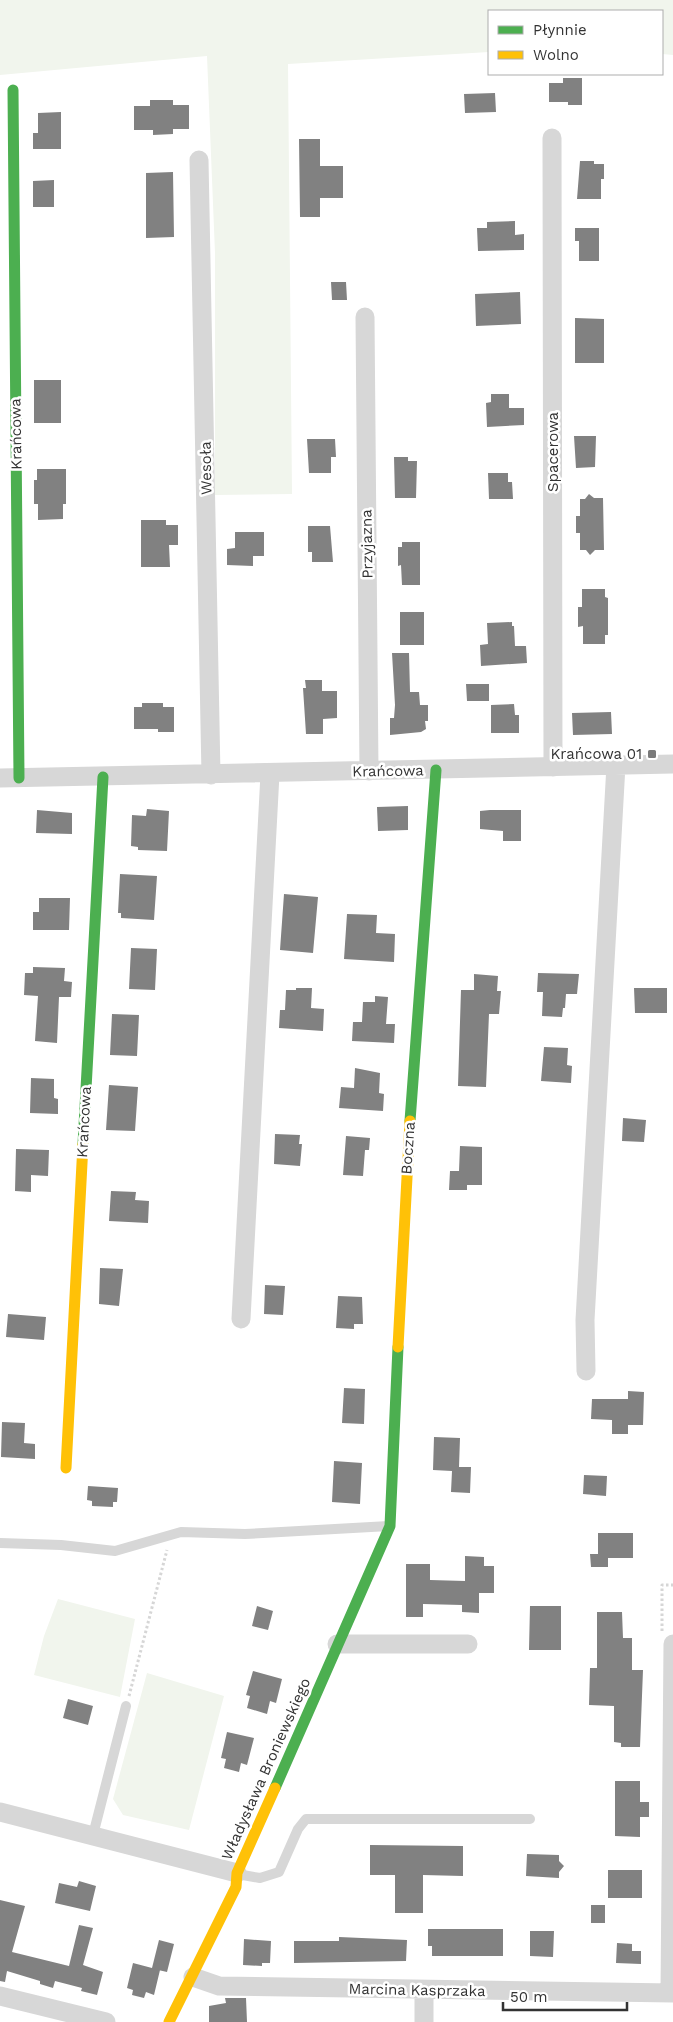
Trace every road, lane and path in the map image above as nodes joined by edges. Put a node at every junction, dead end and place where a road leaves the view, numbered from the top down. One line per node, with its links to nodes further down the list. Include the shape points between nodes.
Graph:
1 (13, 90): 14 (street, Krańcowa)
2 (552, 138): 7 (street, Spacerowa)
3 (199, 160): 11 (street, Wesoła)
4 (365, 317): 9 (street, Przyjazna)
5 (673, 764): 6 (street, Krańcowa)
6 (616, 765): 7 (street, Krańcowa); 16 (street, via 585,1320)
7 (553, 767): 8 (street, Krańcowa)
8 (436, 770): 9 (street, Krańcowa); 18 (street, Boczna, via 404,1202)
9 (369, 771): 10 (street, Krańcowa)
10 (270, 774): 11 (street, Krańcowa); 15 (street)
11 (211, 775): 12 (street, Krańcowa)
12 (103, 777): 14 (street, Krańcowa); 17 (street, Krańcowa)
13 (0, 778): 14 (street, Krańcowa)
14 (19, 778)
15 (241, 1319)
16 (586, 1371)
17 (66, 1468)
18 (390, 1526): 19 (lane, via 245,1534 181,1532); 21 (street, Władysława Broniewskiego)
19 (171, 1535): 20 (lane, via 115,1551); 24 (path)
20 (0, 1543)
21 (337, 1644): 22 (street); 28 (street, Władysława Broniewskiego)
22 (468, 1644)
23 (673, 1644): 31 (street)
24 (126, 1706): 27 (lane)
25 (0, 1812): 27 (street)
26 (530, 1818): 28 (lane, via 306,1819 298,1829 279,1872 260,1878)
27 (93, 1835): 28 (street)
28 (236, 1873): 29 (street, Władysława Broniewskiego, via 236,1887)
29 (193, 1977): 30 (street, Marcina Kasprzaka, via 218,1986); 34 (street, Władysława Broniewskiego)
30 (424, 1990): 31 (street, Marcina Kasprzaka); 35 (street)
31 (671, 1993)
32 (0, 1996): 33 (street)
33 (106, 2022)
34 (169, 2022)
35 (424, 2022)

